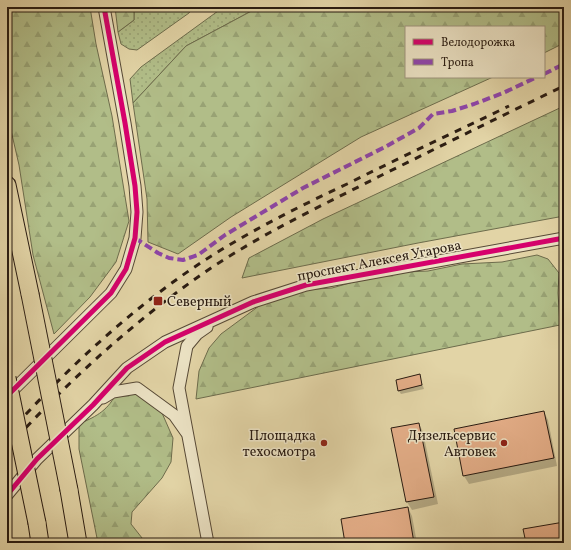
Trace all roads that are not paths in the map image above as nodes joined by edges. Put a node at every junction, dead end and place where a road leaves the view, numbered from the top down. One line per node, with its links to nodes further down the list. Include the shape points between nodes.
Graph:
1 (104, 7): 6 (street, via 135,186 135,238 126,269 111,293)
2 (7, 185): 11 (main road, bridge)
3 (564, 238): 4 (street, проспект Алексея Угарова, via 306,285 253,302)
4 (220, 317): 7 (street, проспект Алексея Угарова, via 165,342 126,368); 8 (street, проспект Алексея Угарова, via 198,334 188,346 179,388)
5 (7, 378): 10 (main road, bridge)
6 (7, 396)
7 (93, 405): 8 (street, проспект Алексея Угарова, via 113,392 137,388 174,415); 9 (street, проспект Алексея Угарова, via 37,459)
8 (188, 436): 12 (street, проспект Алексея Угарова)
9 (7, 495)
10 (40, 543)
11 (78, 543)
12 (208, 543)

